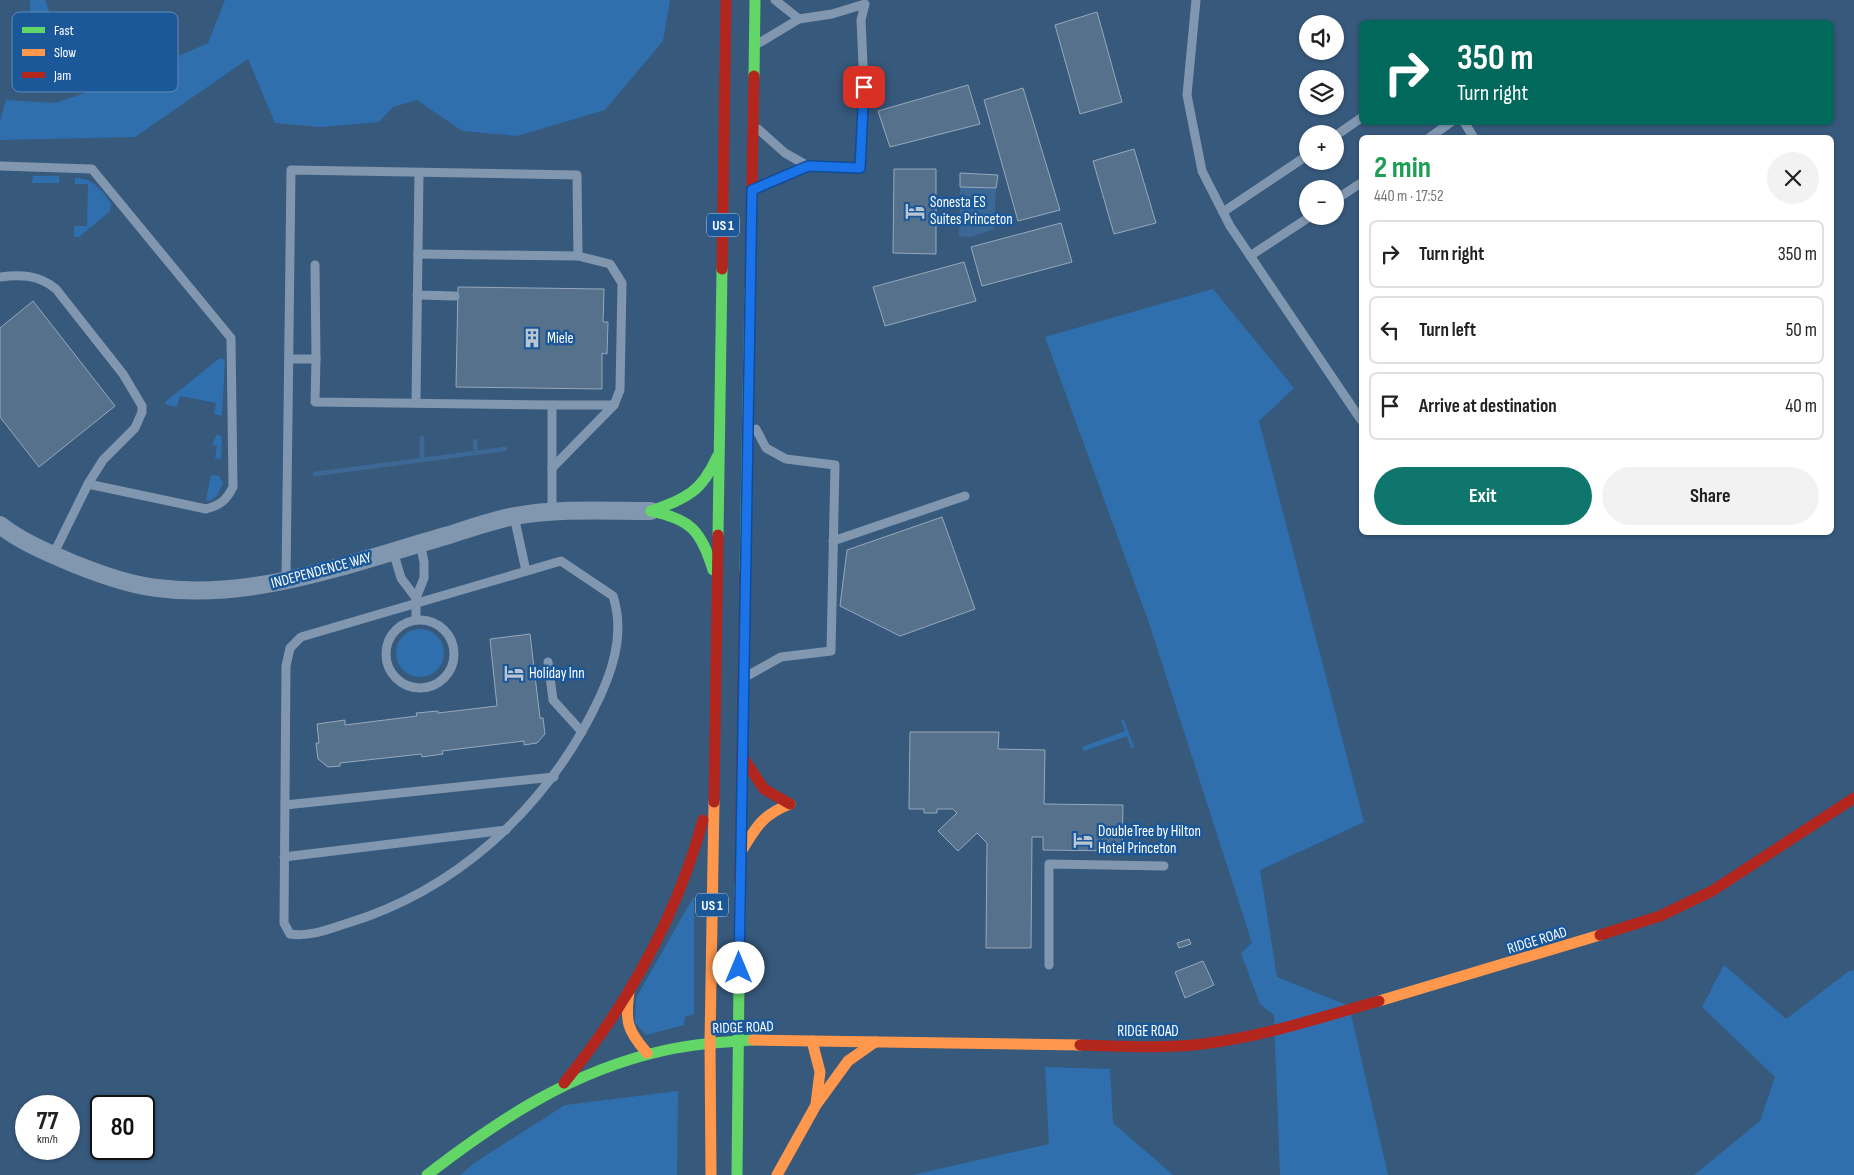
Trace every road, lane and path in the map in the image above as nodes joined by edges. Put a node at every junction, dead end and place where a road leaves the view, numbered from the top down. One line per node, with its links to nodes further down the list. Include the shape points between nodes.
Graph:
1 (726, 0): 35 (main road, US 1)
2 (754, 0): 6 (main road, US 1)
3 (776, 0): 5 (lane)
4 (1196, 0): 19 (lane, via 1187,95 1202,172)
5 (799, 19): 6 (lane); 14 (lane, via 865,4 861,20 864,87 860,168)
6 (754, 47): 8 (main road, US 1)
7 (1359, 119): 10 (lane)
8 (753, 125): 14 (lane, via 785,153); 17 (main road, US 1)
9 (1447, 125): 11 (lane)
10 (1344, 130)
11 (1433, 135)
12 (1299, 161): 19 (lane)
13 (0, 166): 37 (lane, via 92,169 230,338 233,487 228,498 219,506 206,510)
14 (808, 166): 17 (lane)
15 (419, 173): 21 (lane); 22 (lane, via 577,176); 28 (lane, via 291,170)
16 (1359, 183): 18 (lane)
17 (752, 190): 33 (main road, US 1)
18 (1344, 194)
19 (1223, 212): 23 (lane)
20 (1299, 224): 23 (lane)
21 (418, 254): 22 (lane); 26 (lane)
22 (578, 256): 32 (lane, via 610,264 622,283 620,390)
23 (1250, 256): 34 (lane)
24 (315, 265): 29 (lane)
25 (0, 277): 37 (lane, via 38,278 56,289 123,374 142,406 135,428 103,460)
26 (417, 295): 27 (lane); 30 (lane)
27 (455, 296)
28 (289, 359): 29 (lane); 48 (lane)
29 (316, 360): 30 (lane, via 315,402)
30 (416, 403): 31 (lane)
31 (552, 405): 32 (lane); 36 (lane)
32 (614, 405): 36 (lane)
33 (748, 413): 43 (lane, via 766,448 786,460 835,465); 53 (main road, US 1)
34 (1359, 417)
35 (719, 450): 40 (main road, via 708,479 699,489); 49 (main road, US 1)
36 (552, 468): 39 (lane)
37 (88, 484): 46 (lane)
38 (965, 496): 43 (lane)
39 (552, 511): 40 (street, INDEPENDENCE WAY); 41 (street, INDEPENDENCE WAY)
40 (651, 511): 49 (main road, via 676,515 695,529 707,549)
41 (514, 516): 44 (street, INDEPENDENCE WAY); 47 (lane)
42 (0, 525): 46 (street, INDEPENDENCE WAY, via 12,535)
43 (834, 541): 53 (lane, via 832,651 781,657)
44 (420, 543): 45 (street, INDEPENDENCE WAY); 50 (lane, via 424,578)
45 (393, 551): 48 (street, INDEPENDENCE WAY); 50 (lane, via 401,578)
46 (53, 555): 48 (street, INDEPENDENCE WAY, via 100,574 157,588 209,591 250,588)
47 (526, 571): 50 (lane); 54 (lane, via 561,561 613,596 618,624 616,652 608,681)
48 (286, 580)
49 (717, 586): 56 (main road, US 1)
50 (416, 601): 51 (lane); 59 (lane, via 301,637 290,648 286,666)
51 (416, 620): 51 (lane, via 394,632 388,643 387,661 396,678 406,685 431,687 450,671 454,646 440,626 429,620)
52 (548, 662): 54 (lane, via 553,700)
53 (743, 678): 55 (main road, US 1)
54 (582, 732): 57 (lane)
55 (742, 756): 61 (main road, US 1); 61 (main road, via 764,789 790,804 768,812)
56 (714, 767): 65 (main road, via 696,849 678,898); 68 (main road, US 1)
57 (554, 777): 59 (lane); 60 (lane)
58 (1854, 798): 69 (main road, RIDGE ROAD, via 1712,891 1660,916 1478,973 1258,1034 1171,1047)
59 (285, 805): 62 (lane)
60 (506, 830): 62 (lane); 62 (lane, via 446,878 379,914 305,936 290,934 284,923)
61 (740, 854): 66 (main road, US 1)
62 (284, 857)
63 (1164, 866): 64 (lane, via 1049,864)
64 (1049, 965)
65 (629, 990): 70 (main road, via 626,1022 631,1034); 71 (main road, via 594,1047)
66 (738, 1040): 67 (main road, RIDGE ROAD); 68 (main road, RIDGE ROAD); 75 (main road, US 1)
67 (812, 1041): 69 (main road, RIDGE ROAD); 72 (main road, via 820,1062 821,1078)
68 (710, 1042): 70 (main road, RIDGE ROAD); 74 (main road, US 1)
69 (875, 1042): 72 (main road, via 848,1061)
70 (647, 1053): 71 (main road, RIDGE ROAD, via 614,1062)
71 (564, 1083): 73 (main road, RIDGE ROAD, via 520,1108)
72 (816, 1105): 76 (main road)
73 (426, 1175)
74 (711, 1175)
75 (737, 1175)
76 (777, 1175)

